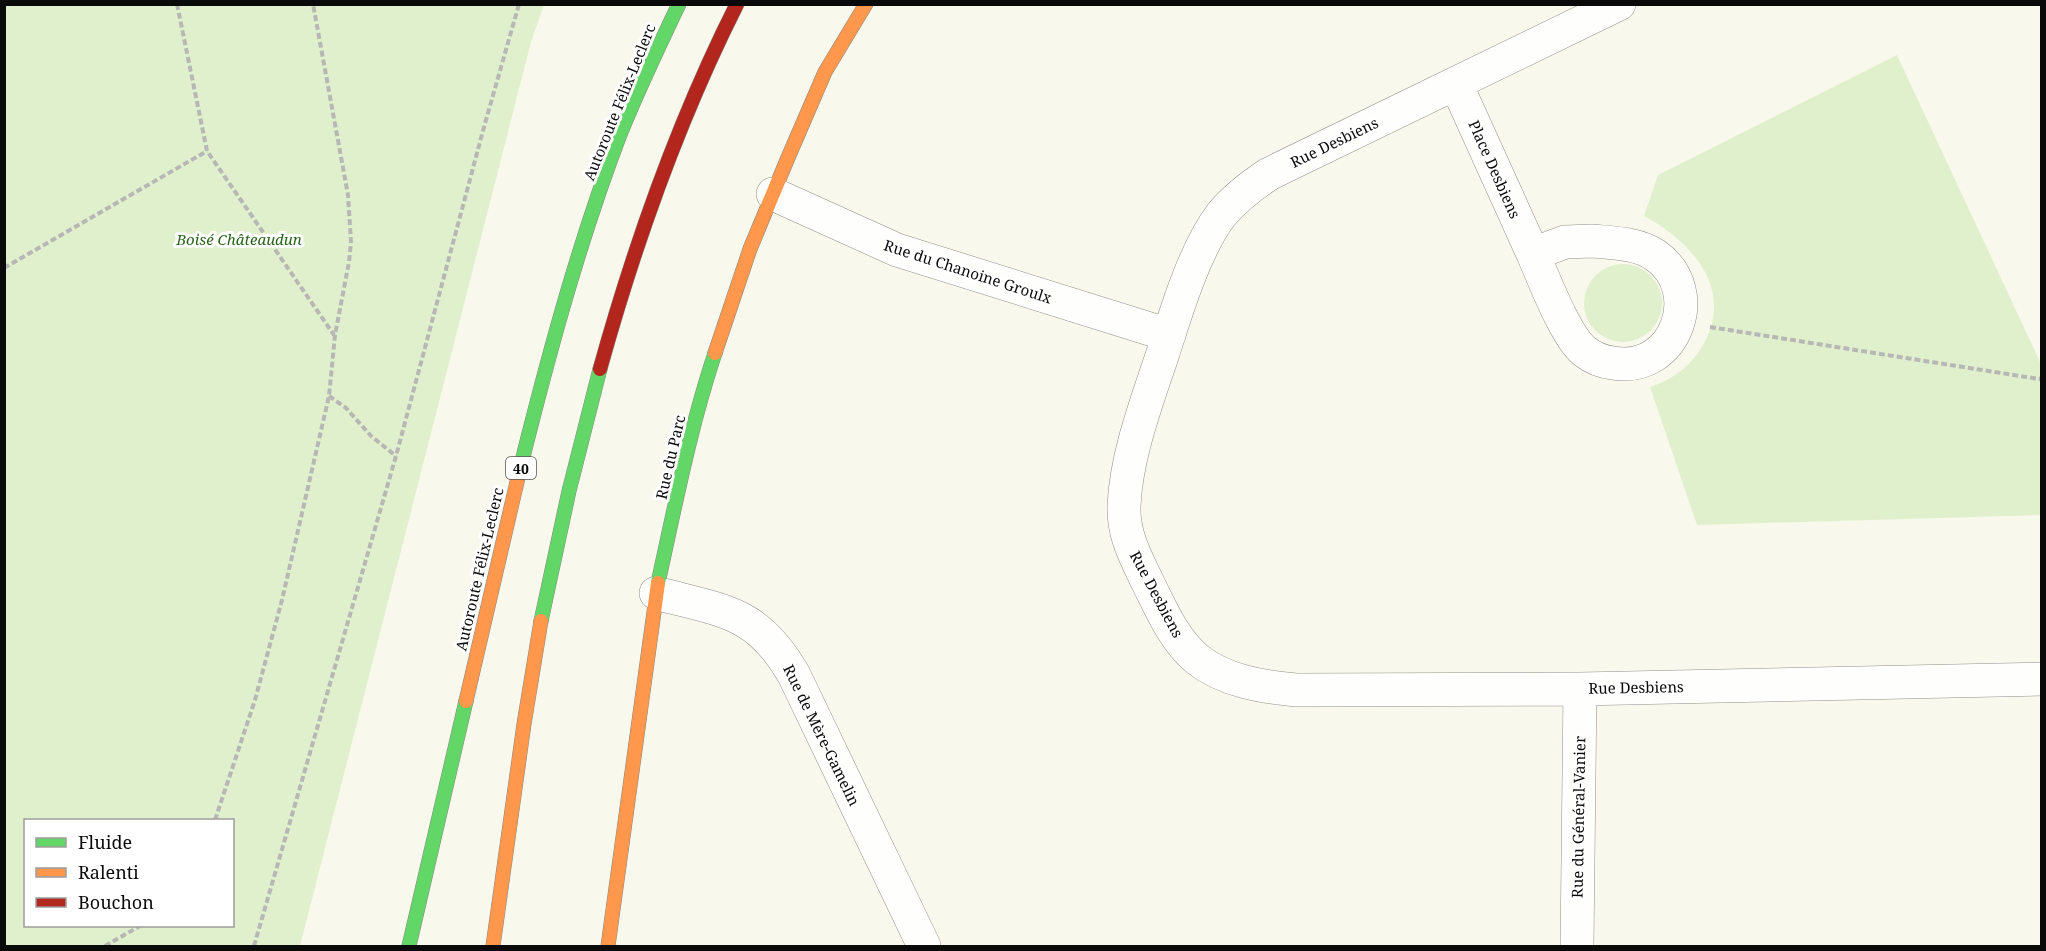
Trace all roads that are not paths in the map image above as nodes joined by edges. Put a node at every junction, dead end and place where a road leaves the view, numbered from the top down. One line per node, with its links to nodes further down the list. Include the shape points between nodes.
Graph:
1 (679, 4): 12 (main road, Autoroute Félix-Leclerc / 40, via 607,171 556,331 515,489)
2 (737, 4): 13 (main road, via 710,57 649,211 623,288 583,434 536,648)
3 (866, 4): 6 (main road, Rue du Parc, via 825,72)
4 (1619, 4): 5 (street, Rue Desbiens)
5 (1456, 84): 7 (street, Place Desbiens); 8 (street, Rue Desbiens, via 1269,174 1235,200 1204,242)
6 (773, 194): 8 (street, Rue du Chanoine Groulx, via 897,250); 9 (main road, Rue du Parc, via 750,249 703,390)
7 (1533, 254): 7 (street, Place Desbiens, via 1565,242 1592,241 1635,246 1654,254 1678,284 1682,303 1671,339 1658,353 1640,362 1602,361 1585,352 1572,338)
8 (1169, 335): 11 (street, Rue Desbiens, via 1137,440 1124,508 1134,554 1178,638 1197,659 1242,681 1296,690)
9 (656, 593): 14 (main road, Rue du Parc); 15 (street, Rue de Mère-Gamelin, via 733,614 770,639 784,656)
10 (2042, 679): 11 (street, Rue Desbiens)
11 (1580, 688): 16 (street, Rue du Général-Vanier)
12 (409, 946)
13 (493, 946)
14 (608, 946)
15 (924, 946)
16 (1577, 946)

